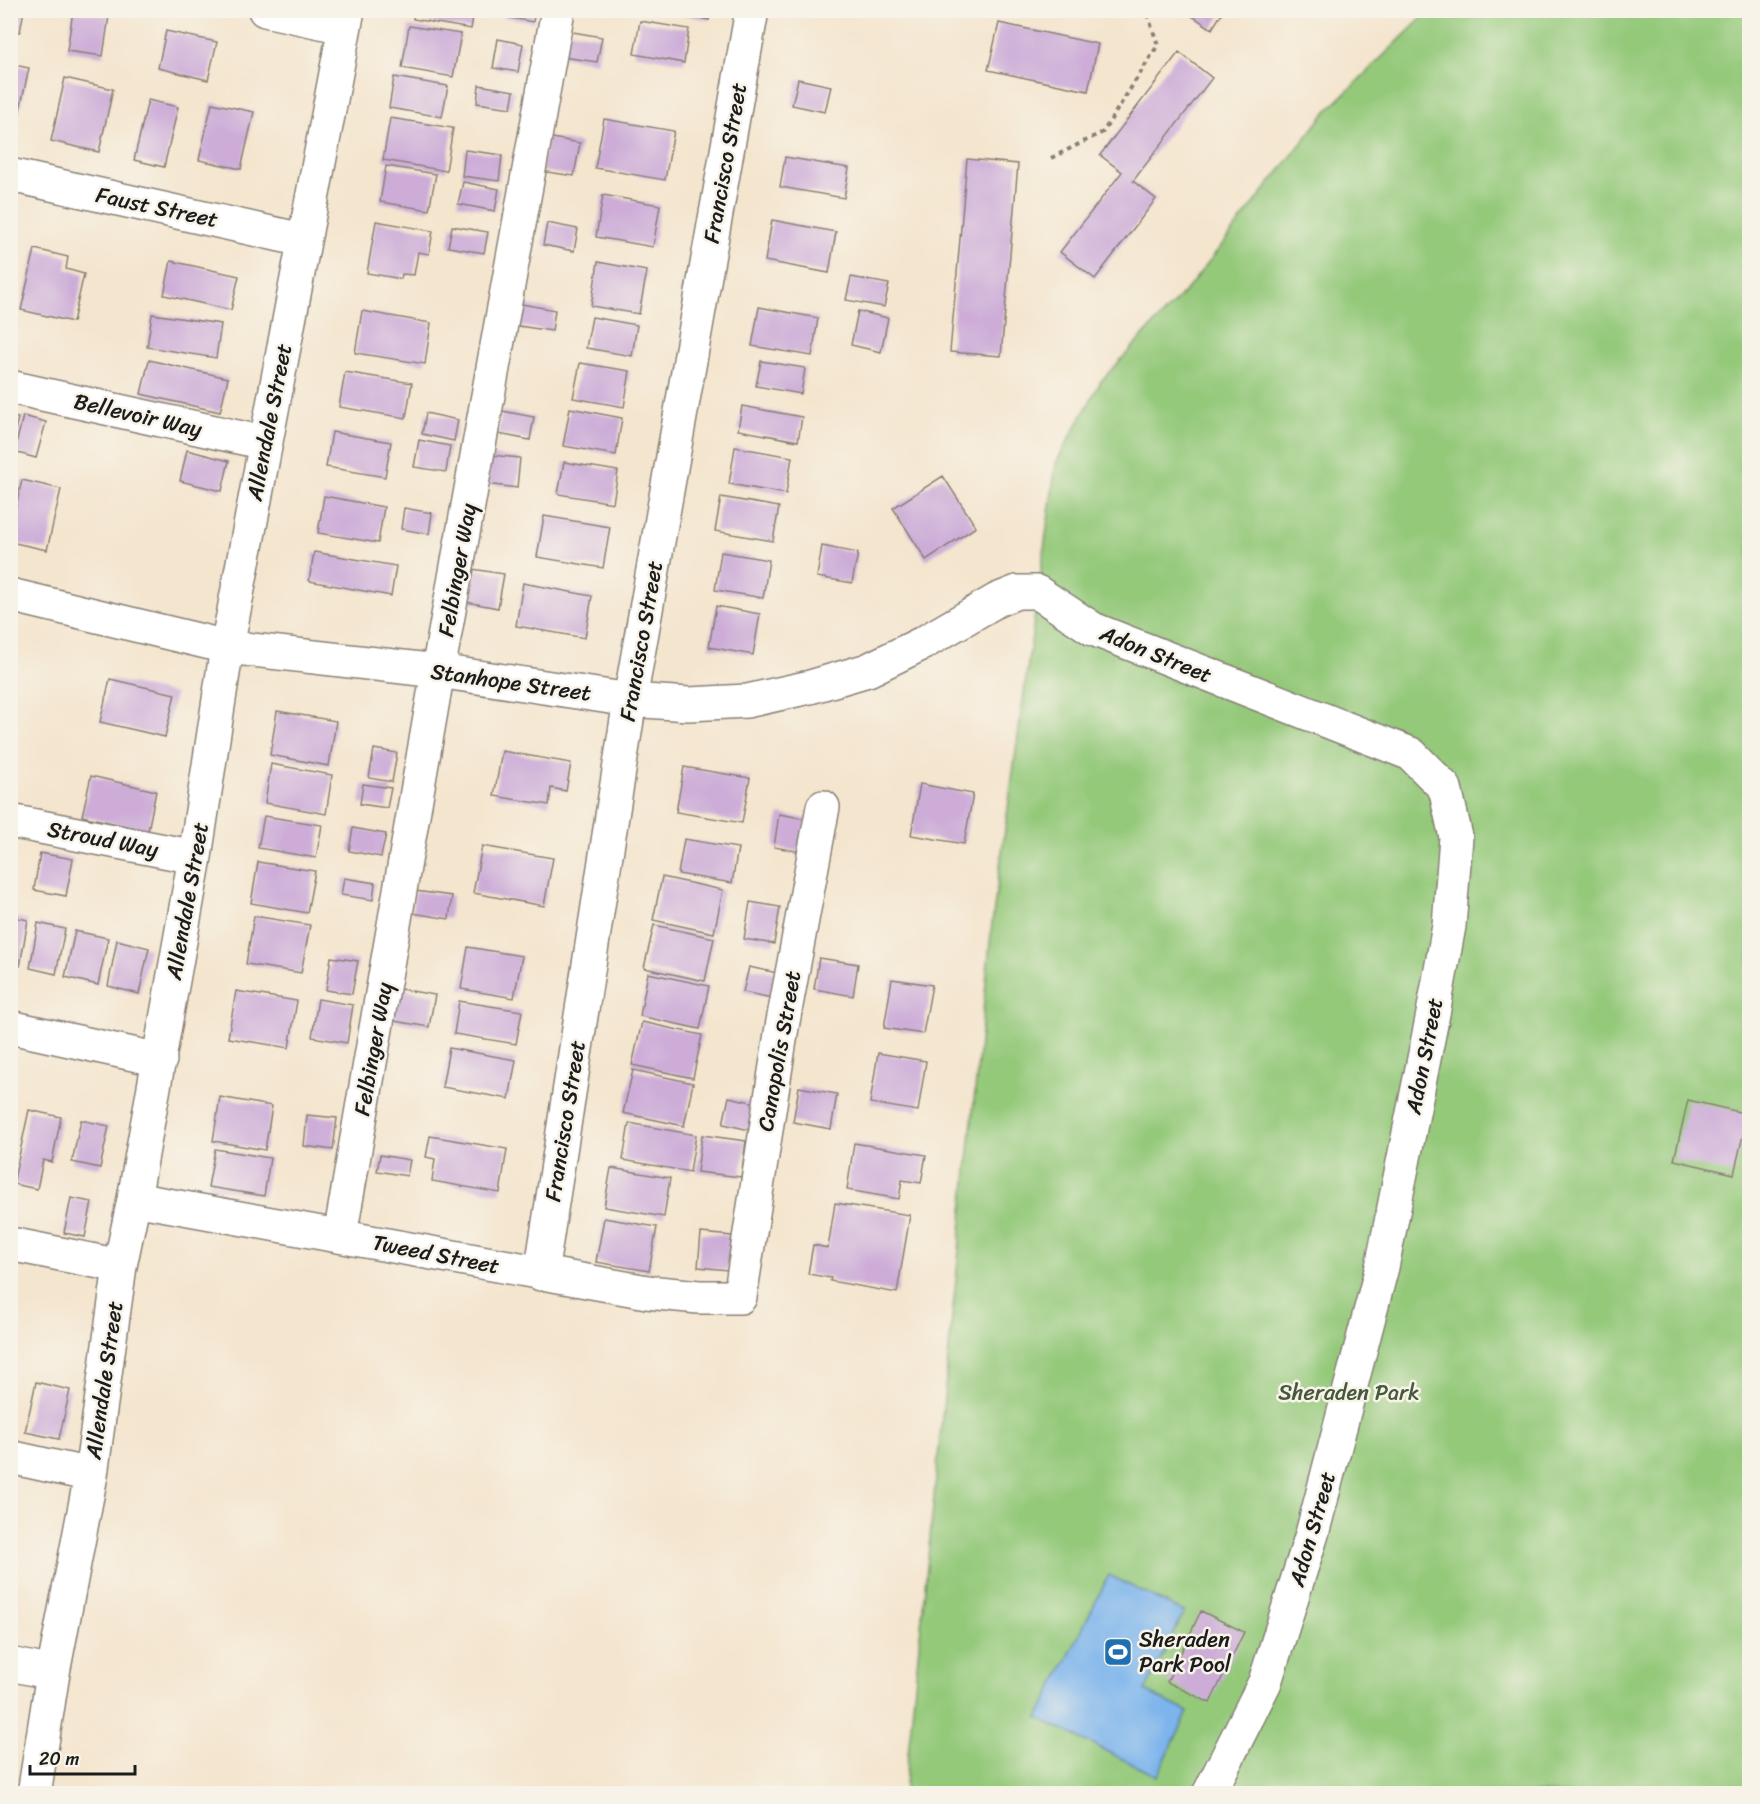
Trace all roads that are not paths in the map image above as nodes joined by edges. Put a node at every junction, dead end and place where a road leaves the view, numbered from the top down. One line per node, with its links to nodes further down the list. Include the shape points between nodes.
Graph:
1 (265, 10): 4 (street)
2 (558, 10): 12 (street, Felbinger Way)
3 (752, 10): 13 (street, Francisco Street)
4 (346, 19): 6 (street, Allendale Street)
5 (10, 175): 6 (street, Faust Street)
6 (303, 240): 8 (street, Allendale Street)
7 (10, 387): 8 (street, Bellevoir Way)
8 (265, 443): 11 (street, Allendale Street)
9 (10, 595): 11 (street, Stanhope Street)
10 (997, 600): 13 (street, Stanhope Street, via 868,670 810,687 747,701 689,704); 30 (street, Adon Street, via 1017,592 1037,592 1093,629 1411,754 1445,788 1456,837 1447,938 1380,1278 1312,1534 1265,1682)
11 (227, 647): 12 (street, Stanhope Street); 16 (street, Allendale Street)
12 (438, 670): 13 (street, Stanhope Street); 20 (street, Felbinger Way)
13 (630, 700): 23 (street, Francisco Street)
14 (823, 807): 24 (street, Canopolis Street)
15 (10, 821): 16 (street, Stroud Way)
16 (195, 857): 18 (street, Allendale Street)
17 (10, 1027): 18 (street)
18 (159, 1060): 19 (street, Allendale Street)
19 (134, 1199): 20 (street, Tweed Street); 22 (street, Allendale Street)
20 (340, 1236): 23 (street, Tweed Street)
21 (10, 1244): 22 (street)
22 (120, 1266): 26 (street, Allendale Street)
23 (541, 1274): 24 (street, Tweed Street, via 646,1292)
24 (740, 1297)
25 (10, 1458): 26 (street)
26 (91, 1475): 28 (street, Allendale Street)
27 (10, 1664): 28 (street)
28 (52, 1673): 29 (street, Allendale Street)
29 (34, 1794)
30 (1209, 1794)

